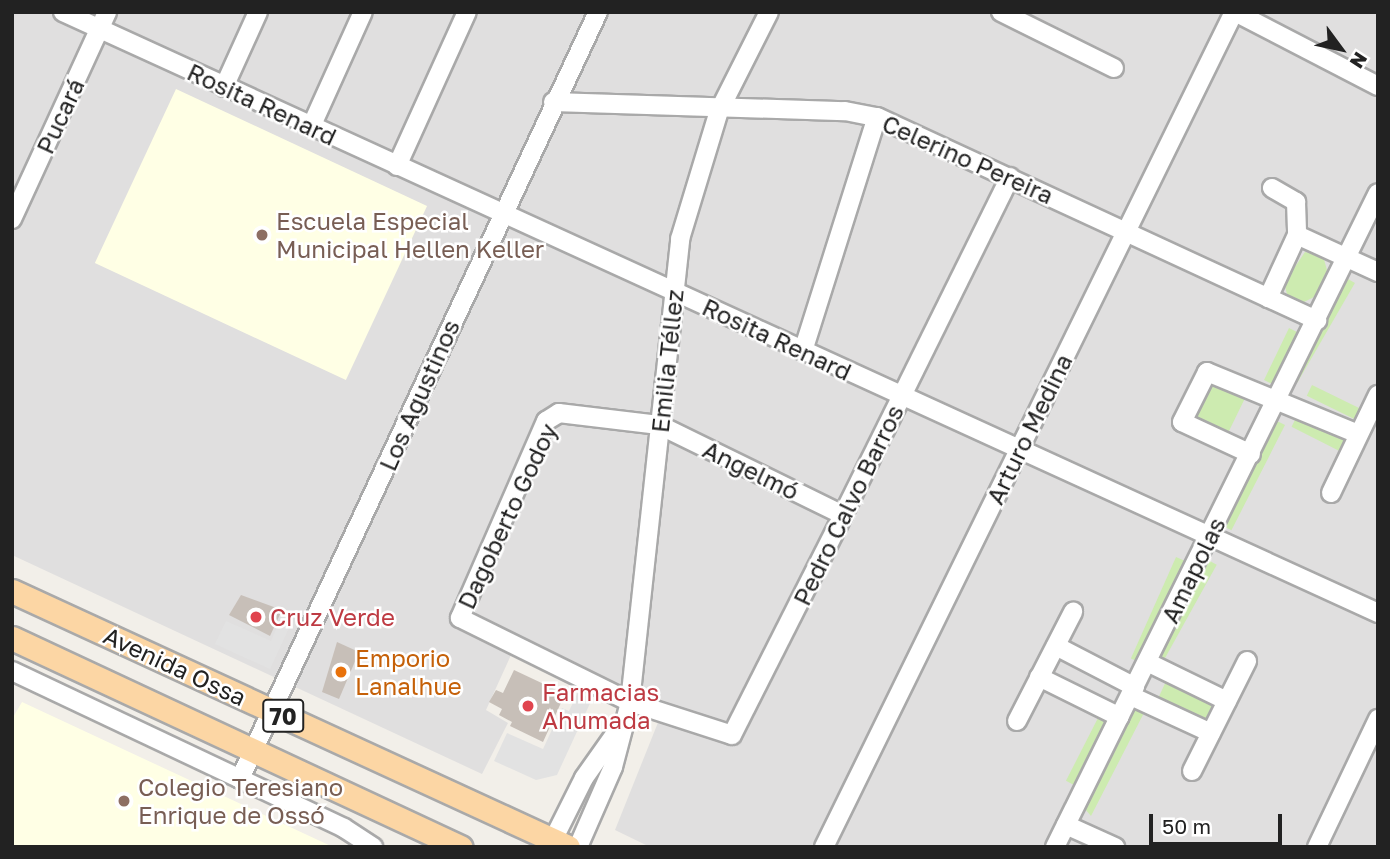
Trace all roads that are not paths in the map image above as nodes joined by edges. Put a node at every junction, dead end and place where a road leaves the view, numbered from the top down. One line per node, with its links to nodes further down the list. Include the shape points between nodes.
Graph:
1 (63, 12): 10 (street, Rosita Renard)
2 (107, 12): 10 (street, Pucará)
3 (258, 12): 13 (street)
4 (363, 12): 17 (street)
5 (467, 12): 18 (street)
6 (598, 12): 14 (street, Los Agustinos)
7 (769, 12): 15 (street, Emilia Téllez)
8 (1001, 12): 11 (street)
9 (1235, 12): 12 (street); 25 (street, Arturo Medina)
10 (100, 29): 13 (street, Rosita Renard); 21 (street, Pucará)
11 (1114, 68)
12 (1378, 86)
13 (224, 87): 17 (street, Rosita Renard)
14 (553, 102): 15 (street, Celerino Pereira); 23 (street, Los Agustinos)
15 (719, 111): 16 (street, Celerino Pereira, via 845,111); 29 (street, Emilia Téllez, via 695,181)
16 (877, 117): 19 (street, Celerino Pereira); 32 (street)
17 (311, 127): 18 (street, Rosita Renard)
18 (397, 166): 23 (street, Rosita Renard)
19 (1010, 177): 25 (street, Celerino Pereira); 34 (street, Pedro Calvo Barros)
20 (1272, 188): 26 (street, via 1296,202)
21 (18, 193): 24 (street, Pucará)
22 (1378, 193): 27 (street, Amapolas)
23 (501, 214): 29 (street, Rosita Renard); 55 (street, Los Agustinos)
24 (12, 219)
25 (1126, 231): 30 (street, Celerino Pereira); 38 (street, Arturo Medina)
26 (1297, 235): 27 (street); 30 (street)
27 (1347, 258): 28 (street); 31 (street, Amapolas)
28 (1378, 272)
29 (674, 292): 32 (street, Rosita Renard); 36 (street, Emilia Téllez)
30 (1268, 298): 31 (street, Celerino Pereira)
31 (1317, 320): 35 (street, Amapolas)
32 (803, 351): 34 (street, Rosita Renard)
33 (1378, 395): 37 (street)
34 (901, 397): 38 (street, Rosita Renard); 41 (street, Pedro Calvo Barros)
35 (1277, 401): 37 (street); 39 (street, Amapolas); 39 (street, via 1207,372 1182,422)
36 (659, 425): 41 (street, Angelmó); 54 (street, Emilia Téllez); 54 (street, Dagoberto Godoy, via 559,413 546,421 459,610 464,624)
37 (1358, 434): 40 (street)
38 (1018, 450): 42 (street, Rosita Renard); 69 (street, Arturo Medina)
39 (1251, 454): 42 (street, Amapolas)
40 (1331, 493)
41 (844, 516): 54 (street, Pedro Calvo Barros, via 732,734)
42 (1210, 538): 45 (street, Rosita Renard); 49 (street, Amapolas)
43 (12, 591): 55 (main road, Avenida Ossa / 70)
44 (1073, 612): 47 (street)
45 (1378, 613)
46 (12, 638): 61 (main road, Avenida Ossa / 70)
47 (1056, 646): 51 (street); 52 (street)
48 (1247, 661): 53 (street)
49 (1147, 663): 52 (street, Amapolas); 53 (street)
50 (12, 671): 63 (street)
51 (1040, 677): 56 (street); 58 (street)
52 (1133, 691): 56 (street, Amapolas); 60 (street)
53 (1227, 701): 60 (street)
54 (630, 702): 59 (street, Emilia Téllez)
55 (272, 711): 61 (street, Los Agustinos); 65 (main road, Avenida Ossa / 70)
56 (1120, 717): 64 (street, Amapolas)
57 (1378, 719): 72 (street)
58 (1017, 721)
59 (623, 724): 65 (street, Emilia Téllez, via 584,778); 68 (street, Emilia Téllez, via 612,768)
60 (1211, 733): 62 (street)
61 (254, 750): 63 (street, Los Agustinos); 67 (main road, Avenida Ossa / 70)
62 (1192, 771)
63 (240, 779): 66 (street)
64 (1066, 825): 70 (street, Amapolas); 71 (street)
65 (560, 843)
66 (373, 847)
67 (461, 847)
68 (578, 847)
69 (824, 847)
70 (1055, 847)
71 (1115, 847)
72 (1317, 847)

